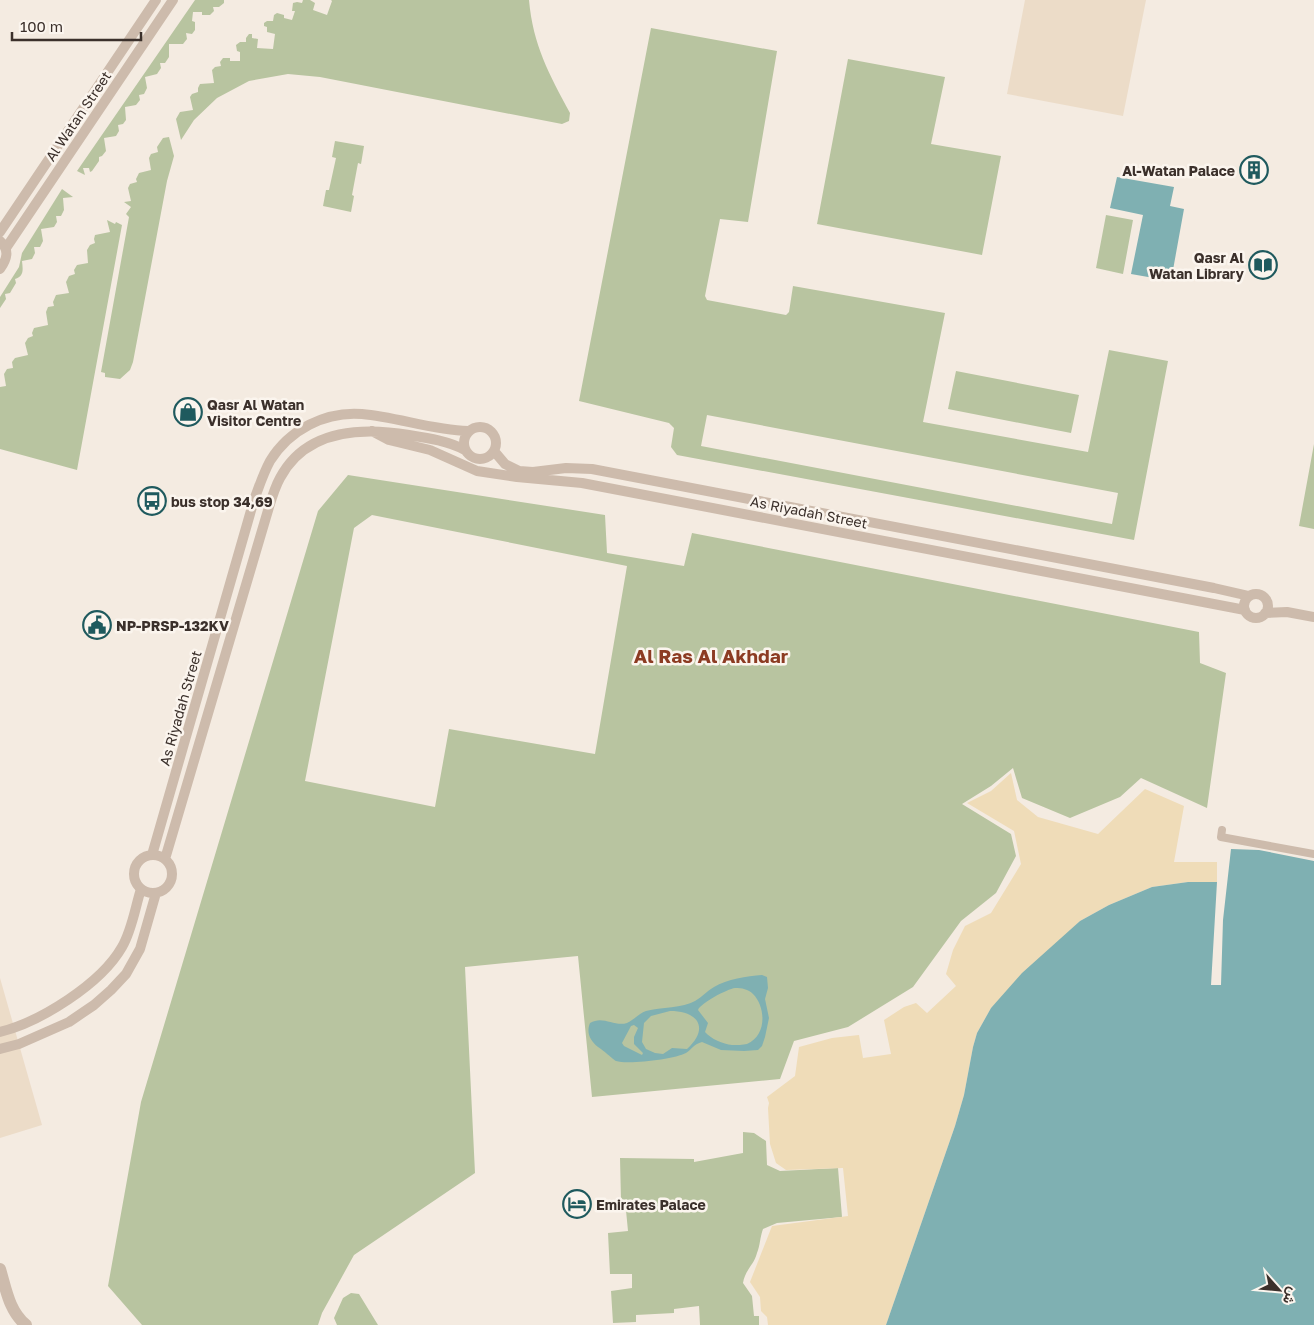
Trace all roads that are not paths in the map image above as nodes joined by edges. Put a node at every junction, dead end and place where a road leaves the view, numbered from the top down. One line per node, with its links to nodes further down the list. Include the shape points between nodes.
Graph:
1 (156, 0): 3 (street, Al Watan Street)
2 (173, 0): 4 (street, Al Watan Street)
3 (0, 232)
4 (3, 245): 5 (street, Al Watan Street, via 6,258)
5 (0, 269)
6 (372, 431): 8 (street, As Riyadah Street, via 440,441); 12 (street, As Riyadah Street, via 389,440 430,450 477,471 582,483); 19 (street, As Riyadah Street, via 338,434 318,440 301,452 280,477)
7 (468, 431): 8 (street); 9 (street, via 476,427 490,430 496,438); 18 (street, As Riyadah Street, via 363,414 343,415 305,427 276,453 254,500)
8 (465, 450): 9 (street, via 477,459 487,458)
9 (494, 451): 10 (street, As Riyadah Street, via 509,467 523,472 592,469)
10 (1248, 596): 11 (street, via 1260,594); 12 (street, via 1244,602)
11 (1267, 602): 13 (street); 14 (street)
12 (1245, 610): 14 (street, via 1255,618)
13 (1287, 612): 14 (street); 15 (street)
14 (1265, 613)
15 (1314, 617)
16 (1222, 830): 17 (street, via 1221,837)
17 (1314, 854)
18 (152, 855): 19 (street); 20 (street, via 140,860 135,868 134,878)
19 (165, 859): 21 (street, via 171,867 170,881 165,889)
20 (140, 888): 21 (street); 22 (street, via 130,929 121,948 104,970)
21 (156, 893): 23 (street, via 144,939 131,966)
22 (72, 996): 23 (street); 24 (street, via 32,1020)
23 (94, 1005): 25 (street, via 56,1028)
24 (0, 1032)
25 (0, 1049)
26 (0, 1269): 27 (street, via 10,1303)
27 (26, 1325)

